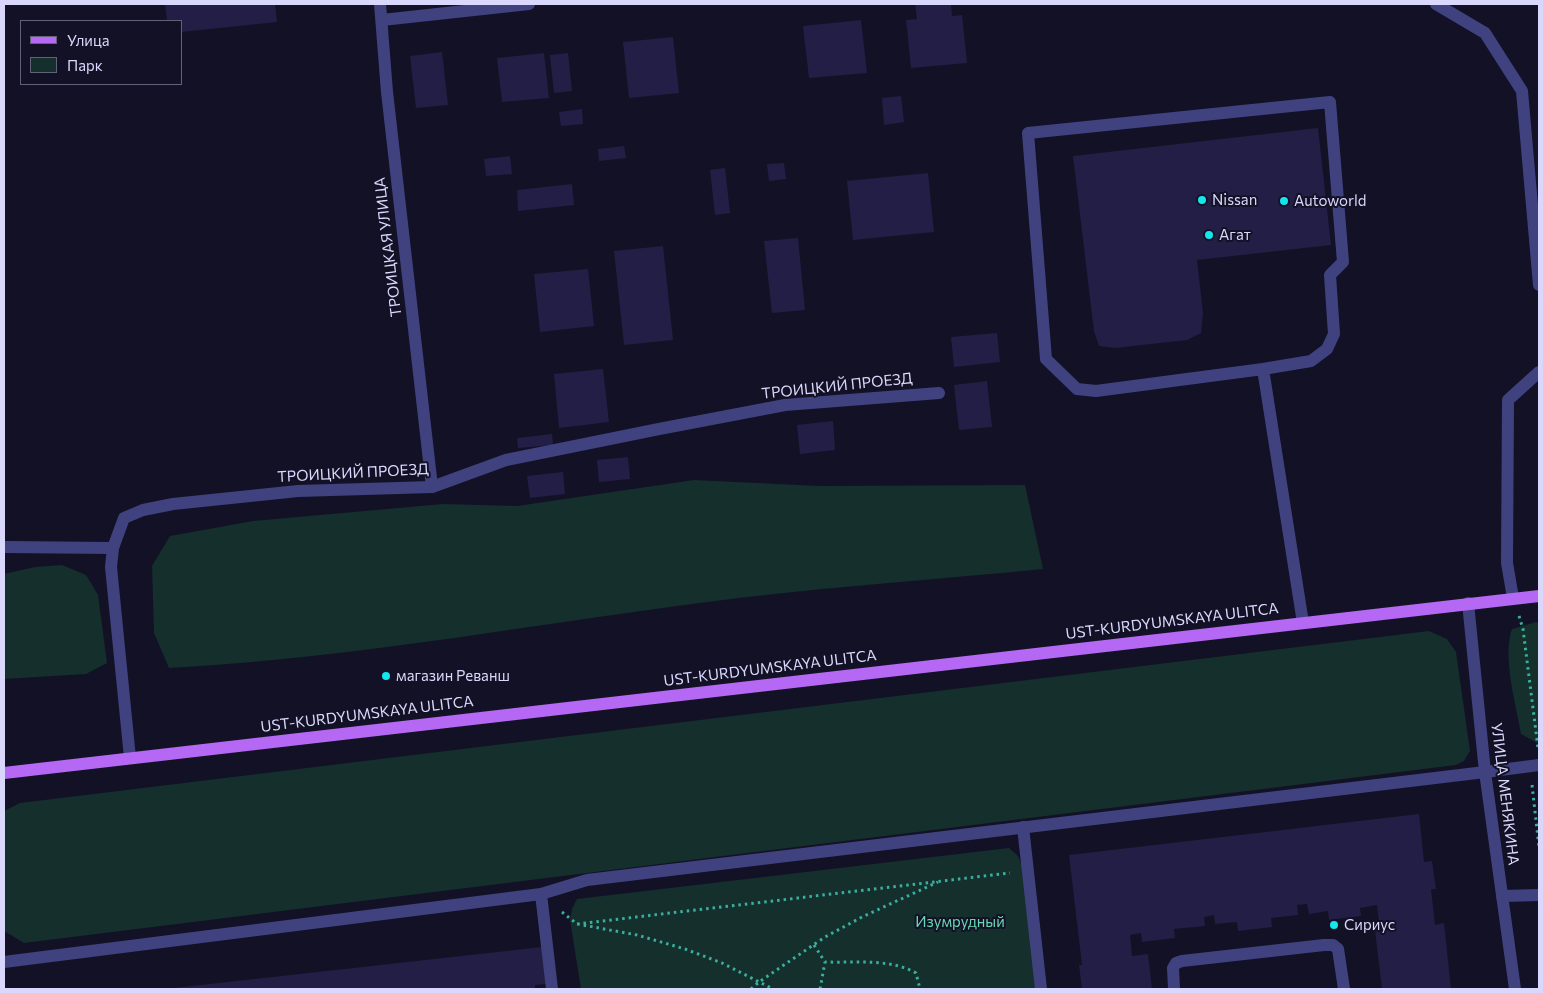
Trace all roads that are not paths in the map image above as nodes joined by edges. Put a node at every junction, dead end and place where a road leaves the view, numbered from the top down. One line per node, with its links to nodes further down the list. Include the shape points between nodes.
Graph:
1 (380, 4): 4 (street, ТРОИЦКАЯ УЛИЦА)
2 (529, 4): 4 (street)
3 (1436, 4): 5 (street, via 1485,33 1522,91)
4 (382, 20): 9 (street, ТРОИЦКАЯ УЛИЦА, via 387,92)
5 (1539, 285)
6 (1263, 369): 6 (street, via 1096,391 1077,388 1064,378 1046,359 1028,133 1330,102 1343,262 1330,276 1334,334 1327,349 1311,361); 15 (street)
7 (1539, 372): 13 (street, via 1508,400 1507,563)
8 (940, 393): 9 (street, ТРОИЦКИЙ ПРОЕЗД, via 785,405 506,460)
9 (432, 487): 11 (street, ТРОИЦКИЙ ПРОЕЗД, via 298,491 172,504 124,518)
10 (4, 547): 11 (street)
11 (113, 548): 16 (street, ТРОИЦКИЙ ПРОЕЗД, via 111,567)
12 (1539, 596): 13 (main road, UST-KURDYUMSKAYA ULITCA)
13 (1513, 598): 14 (main road, UST-KURDYUMSKAYA ULITCA)
14 (1468, 603): 15 (main road, UST-KURDYUMSKAYA ULITCA); 18 (street, УЛИЦА МЕНЯКИНА)
15 (1303, 622): 16 (main road, UST-KURDYUMSKAYA ULITCA)
16 (130, 758): 19 (main road, UST-KURDYUMSKAYA ULITCA)
17 (1539, 765): 18 (street)
18 (1485, 772): 20 (street); 23 (street, УЛИЦА МЕНЯКИНА)
19 (4, 773)
20 (1022, 828): 21 (street, via 588,880); 26 (street)
21 (541, 894): 24 (street); 25 (street)
22 (1539, 895): 23 (street)
23 (1502, 896): 29 (street, УЛИЦА МЕНЯКИНА)
24 (4, 962)
25 (552, 989)
26 (1042, 989)
27 (1174, 989): 28 (street, via 1173,968 1182,961 1324,944 1338,949)
28 (1344, 989)
29 (1515, 989)

